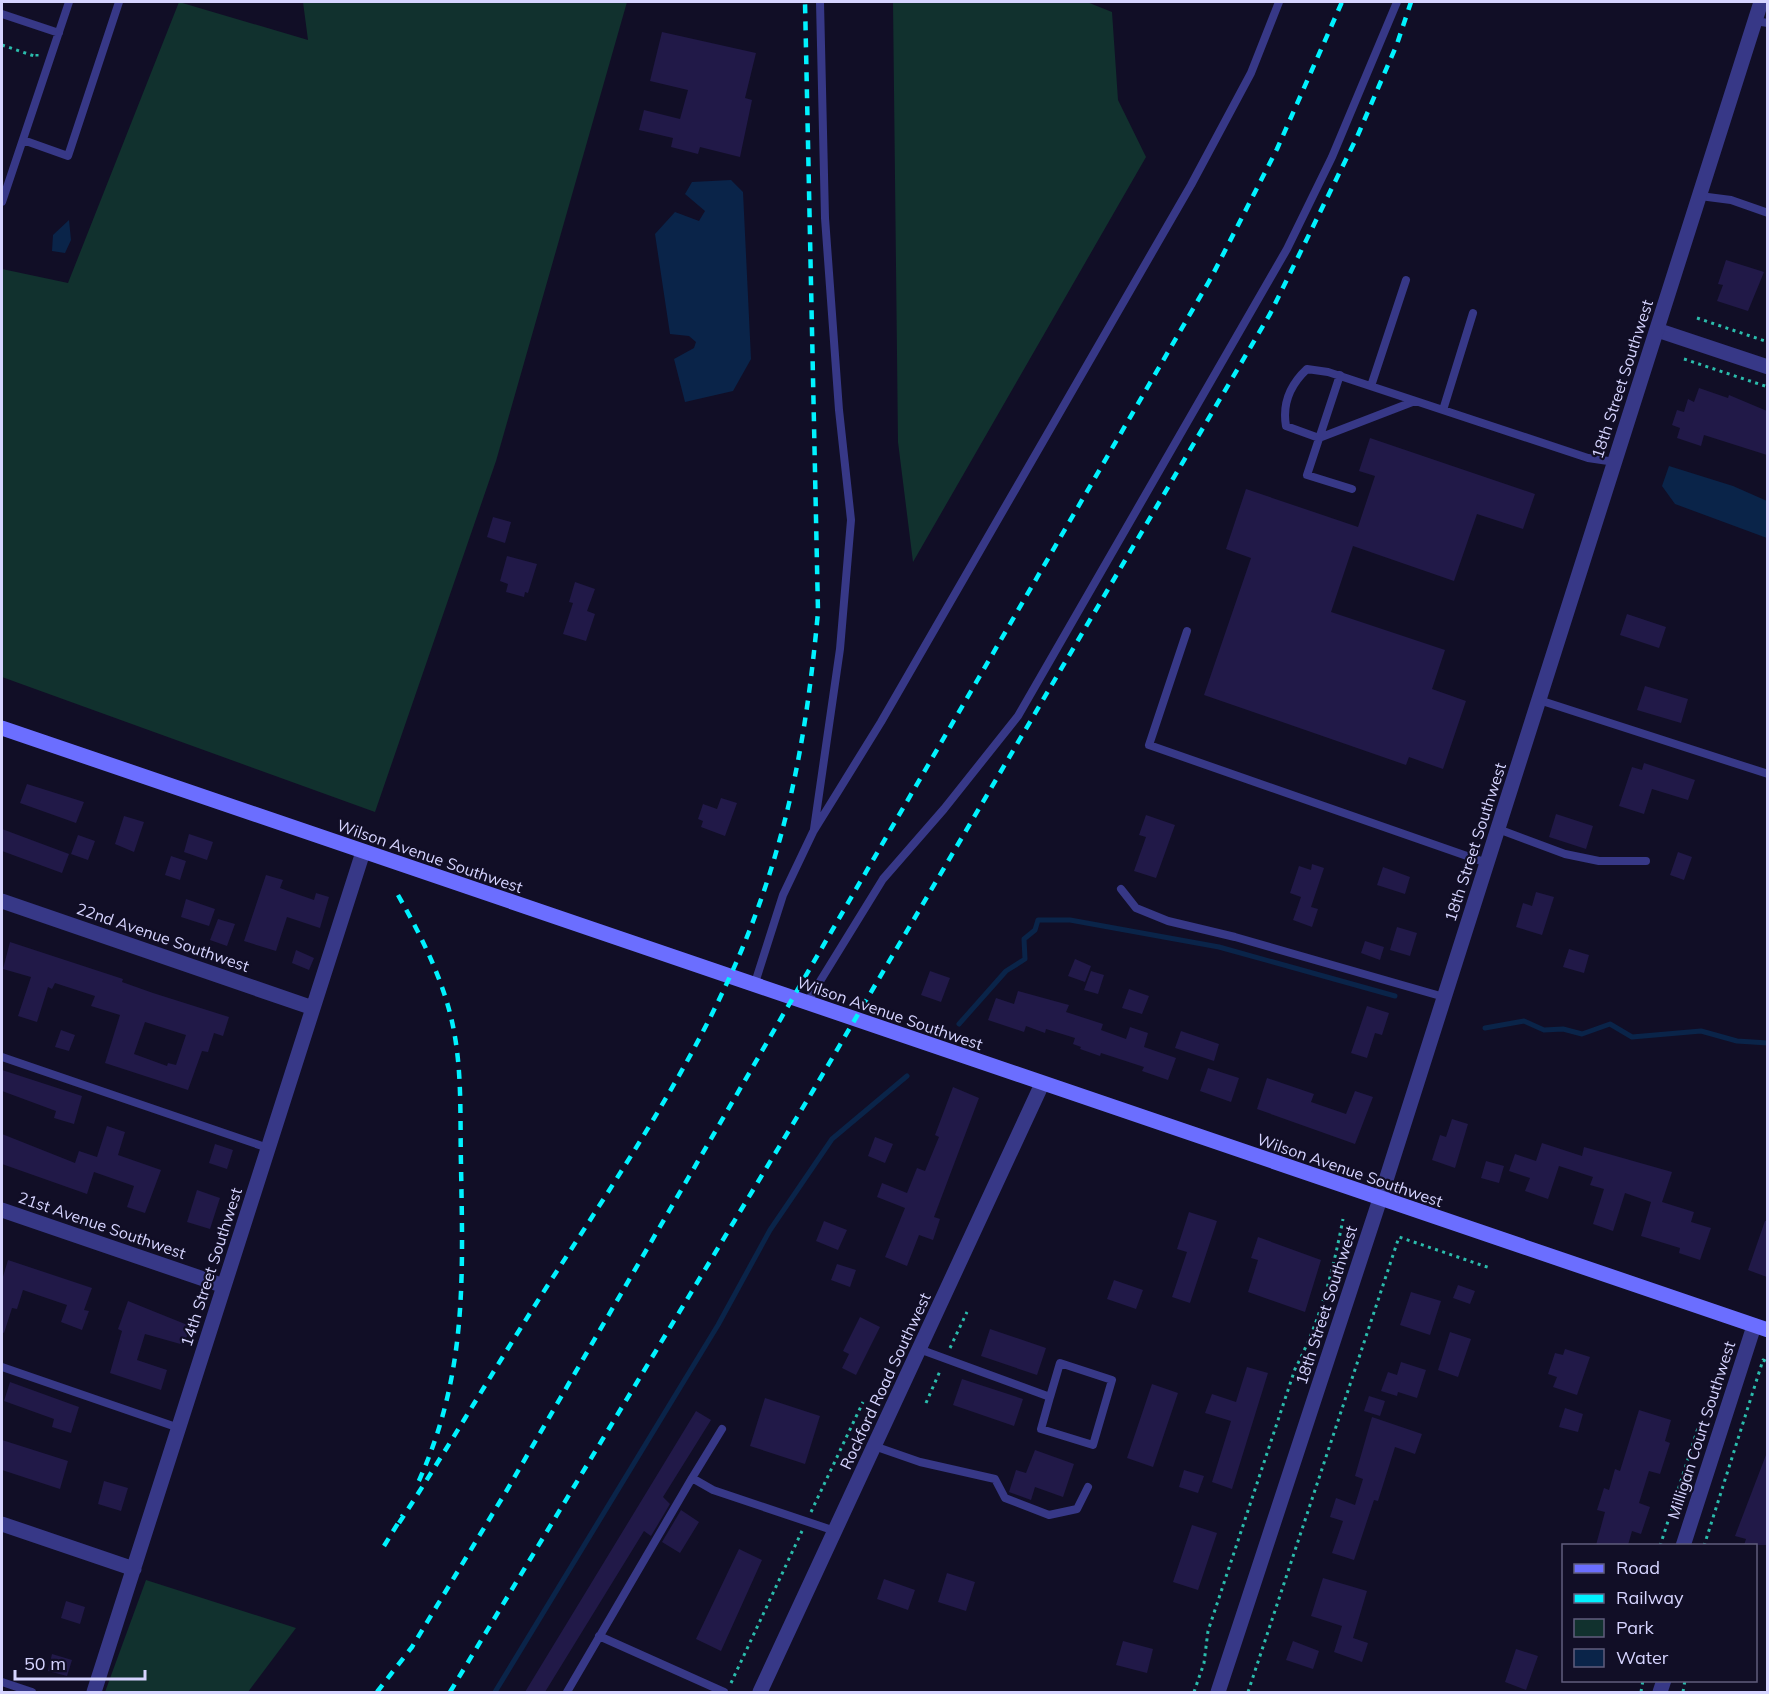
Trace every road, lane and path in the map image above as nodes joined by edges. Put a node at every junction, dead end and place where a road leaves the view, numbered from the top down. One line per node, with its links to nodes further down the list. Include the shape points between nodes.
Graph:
1 (69, 2): 9 (lane)
2 (119, 2): 10 (lane, via 68,156)
3 (820, 2): 34 (lane, via 825,218 850,520 840,649)
4 (1279, 2): 34 (lane, via 1251,73 1191,185 887,712)
5 (1397, 2): 42 (lane, via 1332,157 1287,249 1018,716 883,879)
6 (1761, 2): 8 (street, 18th Street Southwest)
7 (2, 14): 9 (lane)
8 (1761, 22): 11 (street, 18th Street Southwest)
9 (59, 33): 10 (lane)
10 (23, 141): 12 (lane)
11 (1700, 196): 13 (lane, via 1731,200); 17 (street, 18th Street Southwest)
12 (2, 202)
13 (1767, 213)
14 (1406, 280): 22 (lane)
15 (1473, 313): 25 (lane)
16 (1698, 318): 18 (path)
17 (1657, 330): 20 (street); 27 (street, 18th Street Southwest)
18 (1767, 342)
19 (1684, 358): 23 (path)
20 (1767, 367)
21 (1340, 375): 22 (lane); 26 (lane); 26 (lane, via 1307,369 1293,382 1283,413 1286,426)
22 (1371, 386): 24 (lane)
23 (1767, 387)
24 (1415, 401): 25 (lane); 26 (lane)
25 (1443, 410): 27 (lane, via 1588,458)
26 (1319, 438): 28 (lane, via 1307,475)
27 (1615, 462): 30 (street, 18th Street Southwest)
28 (1352, 489)
29 (1187, 631): 37 (lane, via 1149,745)
30 (1539, 700): 32 (lane); 33 (street, 18th Street Southwest)
31 (2, 728): 35 (main road, Wilson Avenue Southwest)
32 (1767, 774)
33 (1498, 829): 36 (lane, via 1565,855 1599,861); 37 (street, 18th Street Southwest)
34 (813, 832): 40 (lane, via 783,895)
35 (363, 852): 40 (main road, Wilson Avenue Southwest); 43 (street, 14th Street Southwest)
36 (1646, 861)
37 (1487, 863): 41 (street, 18th Street Southwest)
38 (1121, 889): 41 (lane, via 1136,908 1168,921)
39 (2, 901): 43 (street, 22nd Avenue Southwest)
40 (754, 986): 42 (main road, Wilson Avenue Southwest)
41 (1444, 997): 47 (street, 18th Street Southwest)
42 (806, 1004): 45 (main road, Wilson Avenue Southwest)
43 (313, 1008): 46 (street, 14th Street Southwest)
44 (2, 1057): 46 (lane)
45 (1042, 1084): 47 (main road, Wilson Avenue Southwest); 53 (street, Rockford Road Southwest)
46 (268, 1148): 51 (street, 14th Street Southwest)
47 (1380, 1199): 52 (main road, Wilson Avenue Southwest); 79 (street, 18th Street Southwest)
48 (2, 1210): 51 (street, 21st Avenue Southwest)
49 (1343, 1219): 78 (path, via 1333,1273 1295,1369 1233,1555 1208,1631 1204,1663)
50 (1490, 1268): 80 (path, via 1399,1238)
51 (224, 1286): 59 (street, 14th Street Southwest)
52 (1760, 1328): 68 (street, Milligan Court Southwest)
53 (919, 1349): 56 (lane); 61 (street, Rockford Road Southwest)
54 (1767, 1362): 69 (path, via 1763,1360)
55 (2, 1367): 59 (lane)
56 (1050, 1397): 56 (lane, via 1041,1429 1094,1446 1112,1380 1060,1363)
57 (863, 1402): 64 (path)
58 (1699, 1425): 67 (path)
59 (179, 1428): 70 (street, 14th Street Southwest)
60 (722, 1429): 62 (lane)
61 (874, 1446): 63 (lane, via 905,1458 995,1479 1005,1498 1049,1515 1077,1509); 66 (street, Rockford Road Southwest)
62 (692, 1478): 64 (lane, via 713,1490); 71 (lane)
63 (1088, 1487)
64 (807, 1522): 66 (lane); 76 (path)
65 (2, 1524): 70 (street)
66 (835, 1531): 77 (street, Rockford Road Southwest)
67 (1660, 1544)
68 (1683, 1544)
69 (1704, 1544)
70 (134, 1569): 74 (street, 14th Street Southwest)
71 (599, 1636): 75 (lane); 76 (lane)
72 (2, 1682): 73 (lane)
73 (32, 1692)
74 (94, 1692)
75 (567, 1692)
76 (725, 1692)
77 (760, 1692)
78 (1194, 1692)
79 (1218, 1692)
80 (1248, 1692)

